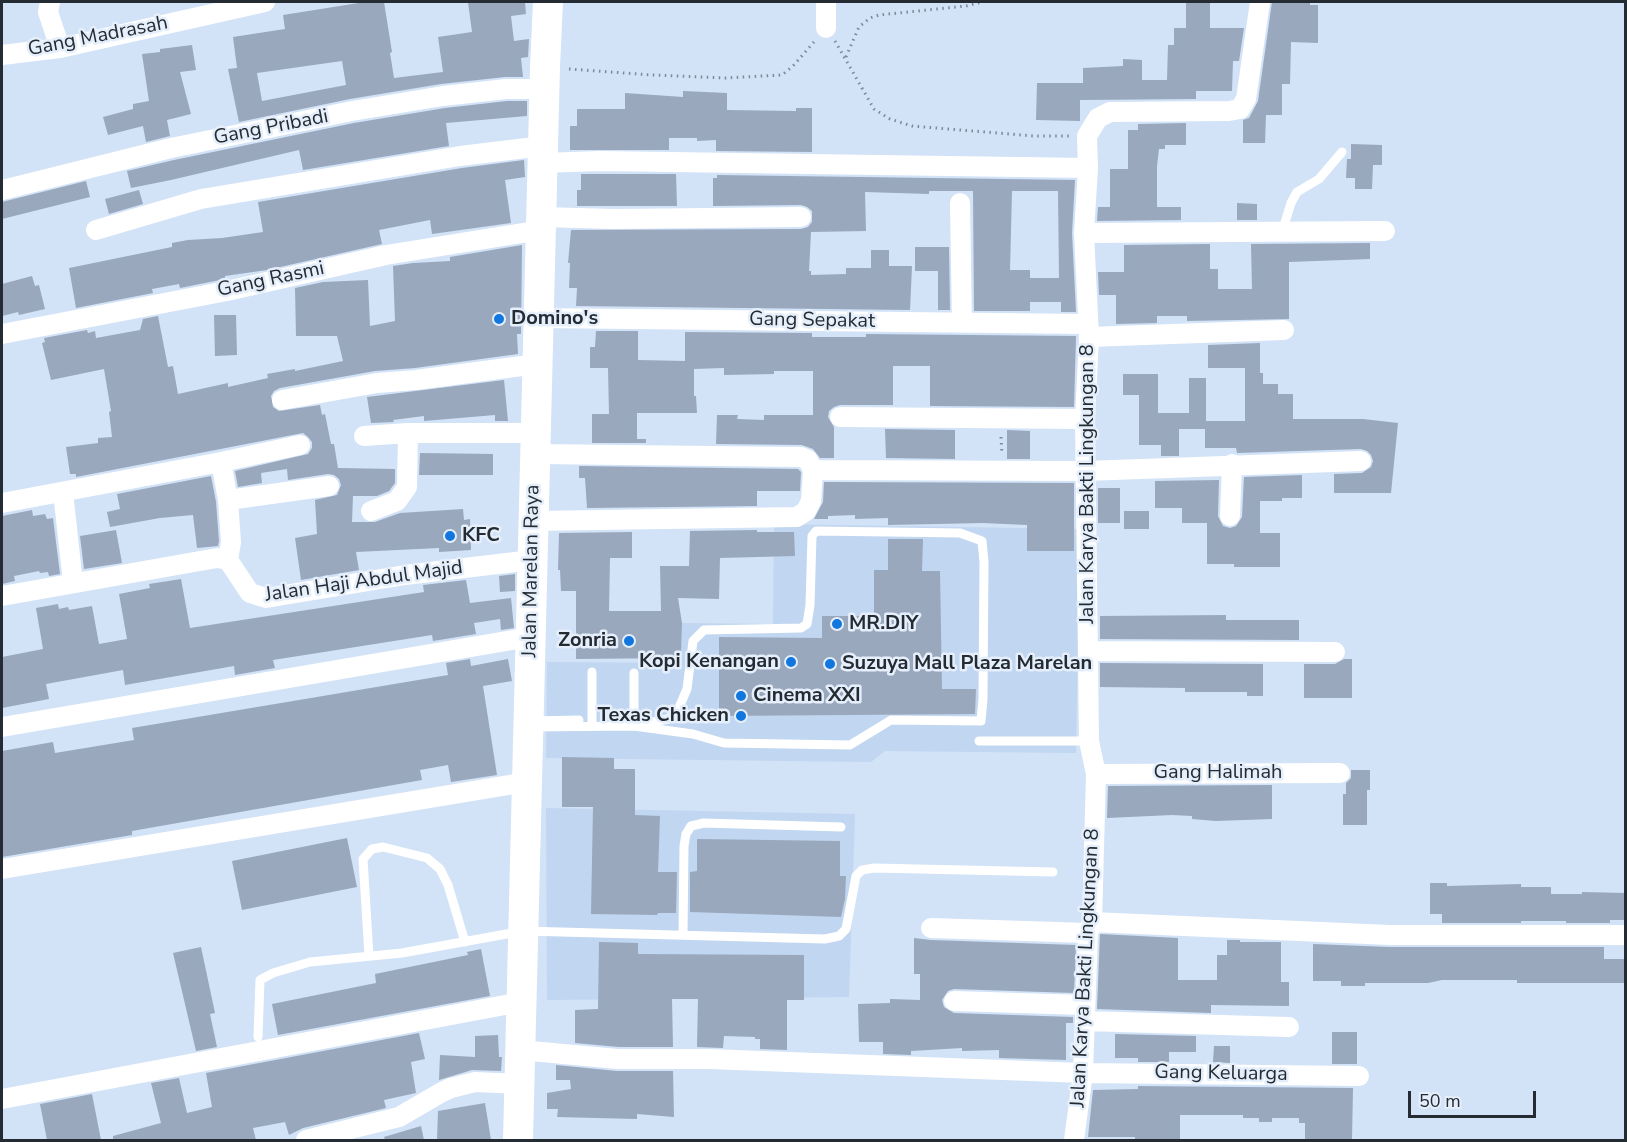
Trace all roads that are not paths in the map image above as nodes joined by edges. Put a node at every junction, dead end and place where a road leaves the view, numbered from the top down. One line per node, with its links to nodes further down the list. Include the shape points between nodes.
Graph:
1 (50, 2): 7 (street, via 48,12)
2 (264, 2): 7 (street, Gang Madrasah)
3 (548, 2): 9 (main road, Jalan Marelan Raya)
4 (826, 2): 6 (street)
5 (1260, 2): 12 (street, Jalan Karya Bakti Lingkungan 8, via 1246,99 1240,108 1110,112 1098,118 1087,136)
6 (826, 28)
7 (60, 48): 8 (street, Gang Madrasah)
8 (2, 55)
9 (544, 78): 11 (main road, Jalan Marelan Raya); 13 (street, Gang Pribadi, via 506,89 352,111 171,148)
10 (1342, 152): 19 (lane, via 1319,179 1297,192)
11 (543, 154): 12 (street, via 600,161); 16 (main road, Jalan Marelan Raya); 17 (street, via 437,160 201,199)
12 (1088, 168): 20 (street, Jalan Karya Bakti Lingkungan 8)
13 (2, 190)
14 (960, 203): 22 (street)
15 (801, 218): 16 (street, Gang Rasmi)
16 (541, 223): 21 (main road, Jalan Marelan Raya); 25 (street, Gang Rasmi, via 227,291)
17 (96, 230)
18 (1385, 231): 19 (street)
19 (1282, 232): 20 (street)
20 (1084, 233): 24 (street, Jalan Karya Bakti Lingkungan 8)
21 (538, 318): 22 (street, Gang Sepakat); 26 (main road, Jalan Marelan Raya)
22 (962, 323): 24 (street, Gang Sepakat)
23 (1284, 330): 24 (street, Gang Sepakat)
24 (1088, 331): 29 (street, Jalan Karya Bakti Lingkungan 8)
25 (2, 334)
26 (537, 364): 27 (street, via 377,383); 32 (main road, Jalan Marelan Raya)
27 (282, 400)
28 (840, 417): 29 (street)
29 (1085, 419): 38 (street, Jalan Karya Bakti Lingkungan 8)
30 (408, 433): 31 (street); 32 (street); 43 (street, via 407,487 397,501)
31 (364, 436)
32 (535, 443): 37 (street, via 801,457 808,460); 45 (main road, Jalan Marelan Raya)
33 (300, 445): 35 (street)
34 (1361, 461): 36 (street)
35 (220, 462): 40 (street); 41 (street)
36 (1232, 464): 38 (street); 44 (street)
37 (813, 470): 38 (street); 45 (street, via 811,501 797,518)
38 (1086, 471): 51 (street, Jalan Karya Bakti Lingkungan 8)
39 (329, 486): 41 (street)
40 (63, 492): 42 (street); 48 (street)
41 (228, 500): 46 (street)
42 (2, 503)
43 (371, 511)
44 (1230, 516)
45 (533, 521): 47 (main road, Jalan Marelan Raya)
46 (228, 560): 47 (street, Jalan Haji Abdul Majid, via 250,593 266,598 405,575); 48 (street, via 199,560)
47 (532, 560): 50 (main road, Jalan Marelan Raya)
48 (73, 583): 49 (street)
49 (2, 596)
50 (530, 637): 55 (main road, Jalan Marelan Raya); 58 (street)
51 (1088, 651): 52 (street); 60 (street, Jalan Karya Bakti Lingkungan 8)
52 (1335, 652)
53 (592, 672): 56 (lane)
54 (634, 673): 57 (lane)
55 (528, 724): 56 (lane, via 583,720); 63 (main road, Jalan Marelan Raya)
56 (592, 726): 57 (lane)
57 (634, 726): 57 (lane, via 668,719 677,712 687,689 693,640 704,630 801,628 807,624 812,536 816,531 960,533 982,541 981,721 891,720 850,745 724,743 693,734)
58 (2, 727)
59 (979, 741): 60 (lane)
60 (1089, 741): 62 (street, Jalan Karya Bakti Lingkungan 8)
61 (1340, 773): 62 (street, Gang Halimah)
62 (1096, 774): 68 (street, Jalan Karya Bakti Lingkungan 8)
63 (527, 782): 65 (street); 69 (main road, Jalan Marelan Raya)
64 (840, 827): 70 (lane, via 704,823 691,826 684,846)
65 (2, 869)
66 (1053, 872): 70 (lane, via 862,870 856,876 846,929 839,936 825,939)
67 (931, 928): 68 (street)
68 (1090, 928): 71 (street, via 1390,935); 76 (street, Jalan Karya Bakti Lingkungan 8)
69 (523, 931): 70 (lane); 72 (lane); 75 (main road, Jalan Marelan Raya)
70 (683, 935)
71 (1626, 935)
72 (465, 942): 73 (lane); 73 (lane, via 440,869 427,858 383,847 372,849 363,859)
73 (369, 956): 78 (lane, via 310,962 263,977 259,984)
74 (954, 1001): 76 (street)
75 (521, 1002): 79 (main road, Jalan Marelan Raya); 83 (street)
76 (1086, 1013): 77 (street); 80 (street, Jalan Karya Bakti Lingkungan 8)
77 (1289, 1027)
78 (258, 1036)
79 (520, 1050): 80 (street, Gang Keluarga, via 618,1059); 82 (main road, Jalan Marelan Raya)
80 (1083, 1072): 81 (street, Gang Keluarga); 86 (street, Jalan Karya Bakti Lingkungan 8)
81 (1359, 1076)
82 (519, 1084): 84 (street, via 475,1082 451,1088 399,1118); 85 (main road, Jalan Marelan Raya)
83 (2, 1099)
84 (306, 1140)
85 (518, 1140)
86 (1074, 1140)

